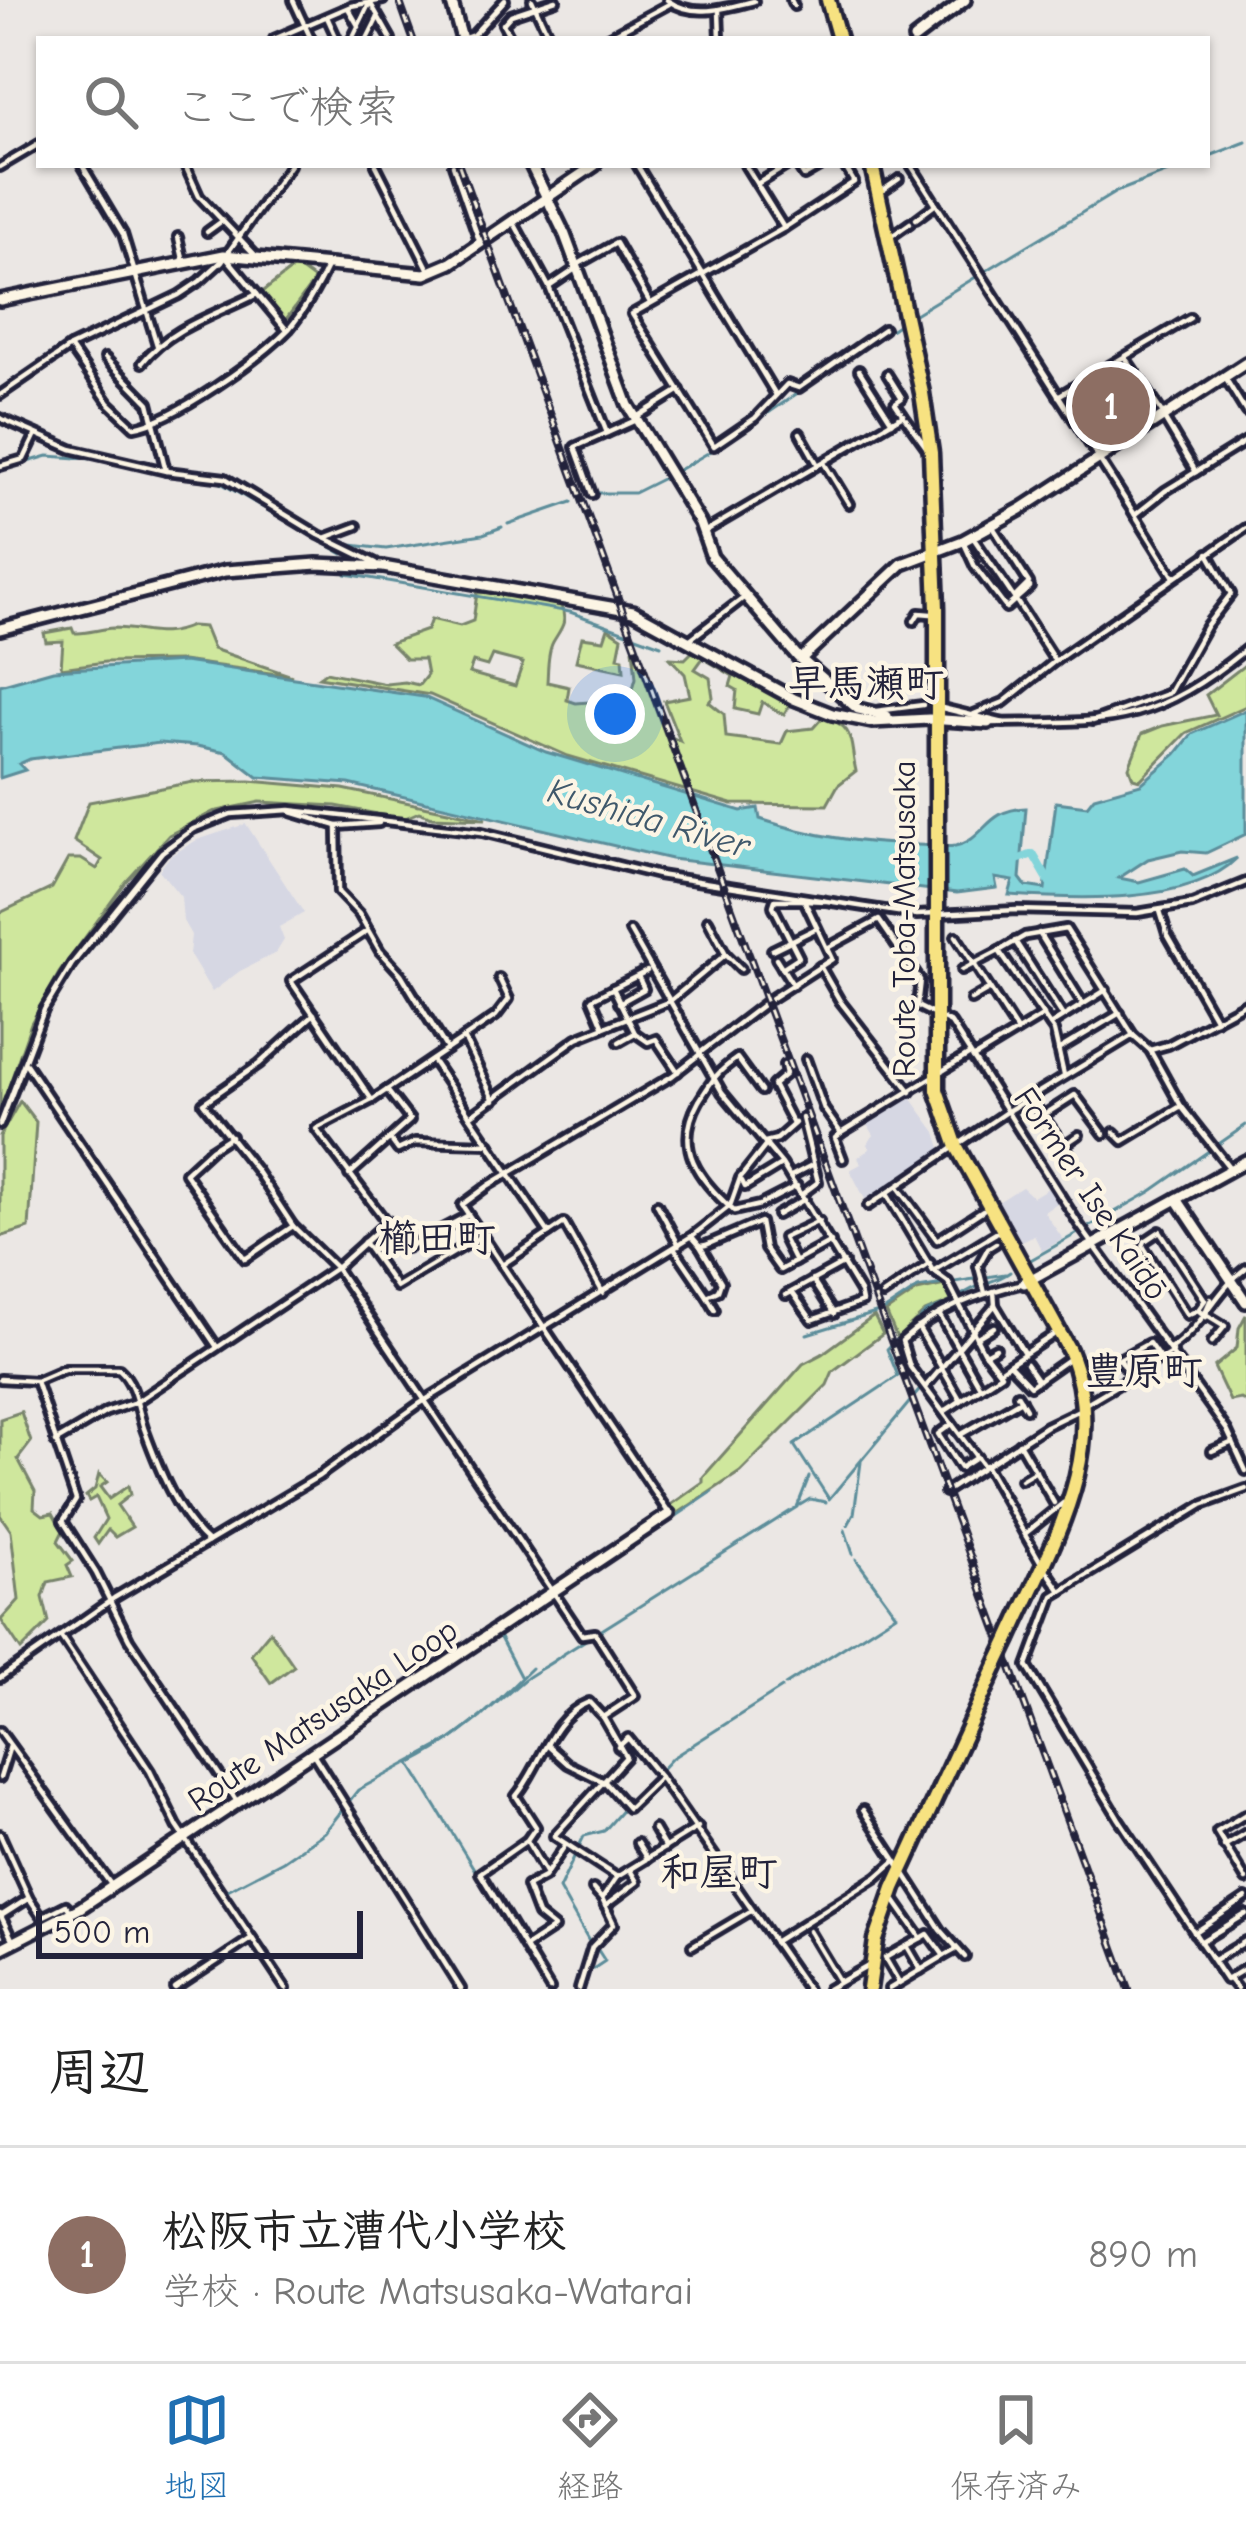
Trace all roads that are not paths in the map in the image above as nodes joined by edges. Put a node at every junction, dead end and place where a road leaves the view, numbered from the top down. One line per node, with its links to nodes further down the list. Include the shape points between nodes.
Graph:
1 (293, 0): 16 (street)
2 (382, 0): 9 (street)
3 (451, 0): 24 (main road)
4 (505, 0): 25 (street)
5 (556, 0): 11 (street)
6 (828, 0): 30 (main road)
7 (964, 0): 31 (main road)
8 (754, 1): 13 (street)
9 (370, 2): 12 (street); 15 (street); 17 (street)
10 (668, 2): 13 (street); 28 (street)
11 (534, 4): 26 (street, via 503,25); 27 (street, via 547,32)
12 (347, 8): 14 (street); 17 (street)
13 (719, 11): 29 (street)
14 (326, 16): 16 (street); 20 (street)
15 (379, 16): 22 (street); 23 (street)
16 (304, 24): 18 (street); 19 (street)
17 (358, 27): 21 (street)
18 (284, 36)
19 (310, 36)
20 (336, 36)
21 (356, 36)
22 (369, 36)
23 (389, 36)
24 (461, 36)
25 (470, 36)
26 (509, 36)
27 (541, 36)
28 (609, 36)
29 (720, 36)
30 (838, 36)
31 (918, 36)
32 (36, 146): 33 (street)
33 (0, 167)
34 (84, 168): 66 (street, via 123,234)
35 (186, 168): 52 (street)
36 (288, 168): 57 (street)
37 (378, 168): 65 (street)
38 (454, 168): 59 (street)
39 (533, 168): 50 (main road)
40 (588, 168): 50 (main road)
41 (639, 168): 67 (street)
42 (747, 168): 48 (street)
43 (783, 168): 48 (street)
44 (846, 168): 54 (street, via 854,182)
45 (873, 168): 49 (main road, Route Toba-Matsusaka)
46 (913, 168): 51 (street)
47 (899, 179): 49 (street)
48 (757, 184): 54 (street)
49 (879, 193): 58 (main road, Route Toba-Matsusaka)
50 (548, 198): 53 (main road); 64 (main road)
51 (936, 204): 58 (street); 88 (street)
52 (223, 220): 55 (street); 57 (street)
53 (513, 220): 59 (main road); 68 (street)
54 (784, 228): 67 (street)
55 (207, 232)
56 (178, 237): 62 (street)
57 (237, 237): 60 (street); 61 (street)
58 (889, 238): 100 (main road, Route Toba-Matsusaka)
59 (481, 243): 65 (main road)
60 (224, 256): 61 (main road); 62 (main road); 69 (street); 72 (street)
61 (258, 258): 63 (main road)
62 (184, 263): 66 (main road)
63 (328, 266): 65 (main road); 75 (street)
64 (576, 267): 68 (street); 71 (street, via 616,243); 93 (main road)
65 (430, 272)
66 (133, 274): 70 (main road); 72 (street)
67 (703, 274): 71 (street); 87 (street)
68 (549, 287): 96 (street)
69 (257, 294): 75 (street); 76 (street)
70 (0, 300)
71 (650, 304): 85 (street, via 632,314)
72 (144, 313): 76 (street); 77 (street)
73 (1190, 318): 79 (street)
74 (884, 329): 87 (street, via 799,388 787,384)
75 (287, 330): 95 (street, via 218,388)
76 (157, 345): 80 (street)
77 (70, 347): 86 (street); 95 (street, via 134,427)
78 (105, 358): 95 (street, via 147,400)
79 (1125, 358): 88 (street); 90 (street)
80 (142, 363)
81 (1246, 363): 84 (main road)
82 (859, 370): 94 (street)
83 (887, 374): 91 (street)
84 (1224, 376): 89 (street); 90 (main road)
85 (680, 390): 87 (street, via 714,446); 93 (street)
86 (0, 395)
87 (776, 395)
88 (1058, 396): 101 (street)
89 (1246, 412)
90 (1162, 414): 101 (main road); 105 (street)
91 (903, 415): 94 (street); 100 (street)
92 (0, 418): 97 (street)
93 (635, 419): 96 (street); 112 (main road)
94 (892, 422): 102 (street)
95 (154, 424): 104 (street)
96 (607, 433): 106 (street, via 575,447)
97 (36, 434): 103 (street, via 24,459); 104 (street)
98 (800, 434): 102 (street)
99 (1246, 441): 105 (street)
100 (931, 454): 115 (main road, Route Toba-Matsusaka)
101 (1099, 459): 108 (street); 109 (main road)
102 (820, 464): 107 (street); 112 (street)
103 (0, 466)
104 (166, 471): 113 (street, via 225,478)
105 (1196, 472): 108 (street)
106 (592, 494)
107 (849, 504)
108 (1135, 515): 118 (street)
109 (992, 525): 114 (main road); 114 (street, via 1029,583 1014,598)
110 (357, 526): 113 (street)
111 (1246, 528): 116 (street)
112 (704, 532): 120 (main road, via 710,554)
113 (325, 538): 117 (street)
114 (968, 538): 115 (main road); 121 (street, via 975,567 1006,608)
115 (934, 553): 122 (main road, Route Toba-Matsusaka); 127 (main road, via 897,568); 131 (main road, Route Toba-Matsusaka)
116 (1208, 553): 118 (street); 135 (street, via 1231,594 1169,693)
117 (383, 566): 124 (main road, via 225,571); 125 (main road, via 625,608)
118 (1174, 577): 128 (street)
119 (1030, 587): 121 (street)
120 (746, 596): 125 (street); 127 (main road)
121 (1017, 602): 128 (street)
122 (931, 614): 123 (street); 131 (main road, Route Toba-Matsusaka)
123 (914, 620)
124 (2, 628)
125 (689, 640): 132 (main road, via 832,714)
126 (1246, 649): 135 (street, via 1175,700)
127 (801, 659): 129 (main road)
128 (1055, 661): 130 (street, via 1004,702)
129 (872, 714): 131 (street, via 880,708); 132 (main road)
130 (974, 714): 131 (street); 134 (street)
131 (933, 717): 132 (main road); 133 (main road); 142 (main road, Route Toba-Matsusaka)
132 (904, 719)
133 (988, 723): 134 (street)
134 (1004, 723): 135 (street)
135 (1090, 723)
136 (290, 810): 137 (street); 138 (street); 196 (street, via 223,816 162,852 61,981)
137 (384, 821): 138 (street); 140 (street)
138 (337, 826): 146 (street, via 338,892)
139 (1246, 882): 143 (street)
140 (830, 899): 141 (street); 142 (street)
141 (804, 900): 145 (street); 150 (street, via 775,900)
142 (932, 911): 143 (street); 174 (main road, Route Toba-Matsusaka)
143 (1160, 911): 180 (street)
144 (708, 920): 155 (street)
145 (818, 928): 150 (street); 152 (street)
146 (368, 930): 176 (street, via 291,981); 190 (street)
147 (630, 931): 161 (street)
148 (1039, 933): 151 (street); 168 (street, via 1066,929); 173 (street)
149 (956, 936): 157 (street)
150 (790, 941): 153 (street); 159 (street, via 799,957)
151 (1016, 941): 154 (street); 179 (street)
152 (829, 947): 158 (street, via 832,959); 174 (street, Former Ise Kaidō, via 879,920 920,980 916,1004)
153 (772, 950)
154 (999, 951): 157 (street); 177 (street)
155 (726, 954): 160 (street); 170 (street)
156 (776, 958): 159 (street)
157 (974, 963): 162 (street); 167 (street)
158 (820, 966): 165 (street); 205 (street)
159 (782, 968): 165 (street)
160 (742, 969)
161 (649, 970): 163 (street); 170 (street)
162 (962, 970)
163 (638, 976): 166 (street); 171 (street, via 644,989)
164 (499, 978): 187 (street, via 509,998)
165 (793, 985): 193 (street)
166 (613, 988): 171 (street); 181 (street, via 592,999)
167 (990, 988): 169 (street); 183 (street)
168 (1106, 990): 173 (street); 175 (street)
169 (971, 1000)
170 (670, 1001): 178 (street); 193 (street)
171 (620, 1003): 178 (street)
172 (1246, 1003): 180 (street)
173 (1083, 1004): 179 (street)
174 (932, 1013): 194 (street, Former Ise Kaidō, via 950,1021); 202 (main road, Route Toba-Matsusaka)
175 (1120, 1013): 186 (street); 191 (street)
176 (314, 1014): 207 (street); 221 (street, via 203,1102)
177 (1044, 1015): 182 (street); 183 (street)
178 (626, 1016): 181 (street); 184 (street)
179 (1063, 1016): 182 (street)
180 (1216, 1020): 192 (street)
181 (603, 1025): 208 (street)
182 (1050, 1025): 191 (street)
183 (1017, 1031): 189 (street)
184 (635, 1033): 188 (street); 199 (street, via 656,1039)
185 (989, 1034): 189 (street)
186 (1132, 1035): 192 (street); 201 (street)
187 (464, 1038): 190 (street); 208 (street)
188 (619, 1042)
189 (996, 1044): 194 (street)
190 (447, 1049): 197 (street)
191 (1058, 1050): 201 (street)
192 (1150, 1050): 209 (street)
193 (701, 1053): 199 (street); 200 (street)
194 (971, 1056): 202 (street); 211 (street, Former Ise Kaidō)
195 (806, 1059): 210 (street)
196 (24, 1060): 216 (street); 290 (street)
197 (432, 1060): 203 (street); 213 (street)
198 (784, 1065): 215 (street, via 787,1073 773,1085)
199 (678, 1072): 231 (street)
200 (713, 1075): 204 (street, via 737,1058); 223 (street); 241 (street, via 686,1125 688,1151)
201 (1064, 1075): 206 (street)
202 (932, 1080): 205 (street); 225 (main road, Route Toba-Matsusaka, via 936,1116)
203 (387, 1090): 207 (street); 222 (street, via 410,1120)
204 (761, 1091)
205 (911, 1092): 218 (street)
206 (1030, 1098): 211 (street); 212 (street)
207 (372, 1100): 232 (street, via 316,1129)
208 (494, 1100): 213 (street)
209 (1181, 1106): 217 (street, via 1124,1141); 230 (street)
210 (824, 1109): 214 (street); 218 (street)
211 (1006, 1112): 225 (street); 257 (street, Former Ise Kaidō)
212 (1044, 1115): 219 (street, via 1075,1095); 220 (street, via 1066,1148)
213 (470, 1116): 224 (street)
214 (802, 1118): 215 (street); 229 (street)
215 (794, 1124): 223 (street)
216 (0, 1125)
217 (1114, 1132)
218 (841, 1133): 226 (street)
219 (1104, 1134)
220 (1079, 1135)
221 (231, 1136): 248 (street); 248 (street, via 185,1173 245,1258)
222 (390, 1139): 224 (street, via 398,1150 416,1142); 232 (street)
223 (766, 1143): 228 (street); 241 (street)
224 (490, 1144): 231 (street)
225 (954, 1150): 236 (street); 243 (main road, Route Toba-Matsusaka); 268 (main road, Route Toba-Matsusaka)
226 (843, 1160)
227 (1246, 1161): 230 (main road)
228 (782, 1164): 233 (street); 234 (street, via 746,1186)
229 (812, 1165): 233 (street); 238 (street, via 818,1182)
230 (1232, 1169): 239 (main road)
231 (510, 1174): 244 (street, via 467,1199); 249 (street)
232 (349, 1175): 245 (street)
233 (790, 1176): 235 (street)
234 (742, 1181)
235 (796, 1186): 238 (street); 241 (street, via 760,1205)
236 (898, 1187): 237 (street); 243 (street, via 937,1240)
237 (887, 1194): 242 (street); 259 (street)
238 (803, 1196): 246 (street); 247 (street)
239 (1177, 1199): 257 (main road); 269 (main road)
240 (657, 1204): 255 (street)
241 (728, 1206): 251 (street)
242 (868, 1206)
243 (983, 1210): 252 (main road, Route Toba-Matsusaka)
244 (467, 1216): 245 (street, via 408,1248); 250 (street)
245 (388, 1221): 253 (street)
246 (820, 1221): 254 (street); 258 (street, via 783,1238)
247 (760, 1222): 256 (street); 258 (street, via 776,1267)
248 (293, 1226): 262 (street)
249 (550, 1233): 261 (street); 272 (street, via 564,1222)
250 (483, 1235): 253 (street, via 396,1287); 261 (street)
251 (692, 1236): 255 (street); 256 (street)
252 (996, 1238): 264 (street); 268 (main road, Route Toba-Matsusaka); 270 (street, via 978,1266)
253 (364, 1242): 262 (street)
254 (831, 1242): 258 (street); 260 (street)
255 (677, 1246): 272 (street); 274 (street)
256 (700, 1246): 274 (street, via 721,1282)
257 (1095, 1246): 268 (main road); 292 (street, Former Ise Kaidō)
258 (795, 1262)
259 (930, 1262): 264 (street); 273 (street)
260 (844, 1263): 267 (street); 280 (street, via 862,1303)
261 (502, 1264): 285 (street)
262 (336, 1268): 290 (street); 310 (street)
263 (1246, 1268): 269 (street)
264 (934, 1271): 277 (street)
265 (1157, 1272): 266 (street); 282 (street, via 1187,1315); 282 (street, via 1142,1243 1160,1231 1205,1300)
266 (1148, 1278)
267 (812, 1280): 280 (street); 280 (street, via 789,1293 812,1320)
268 (1027, 1282): 271 (street); 287 (main road, Route Toba-Matsusaka); 312 (main road, Route Toba-Matsusaka, via 1072,1356)
269 (1231, 1282): 276 (main road); 282 (street)
270 (984, 1291): 271 (street); 277 (street)
271 (994, 1291): 278 (street)
272 (603, 1293): 285 (street)
273 (883, 1295)
274 (707, 1296): 279 (street)
275 (1211, 1299): 282 (street)
276 (1246, 1302)
277 (959, 1304): 281 (street); 286 (street)
278 (995, 1305): 286 (street); 293 (street)
279 (715, 1310)
280 (834, 1313)
281 (939, 1314): 283 (street); 289 (street)
282 (1204, 1315): 288 (street, via 1225,1326); 292 (street)
283 (918, 1326): 301 (street); 307 (street, via 902,1342)
284 (994, 1327): 286 (street)
285 (544, 1328): 310 (street); 331 (street)
286 (973, 1331): 289 (street); 294 (street)
287 (1053, 1335): 293 (street); 296 (main road, Route Toba-Matsusaka)
288 (1212, 1342)
289 (956, 1345): 301 (street); 308 (street)
290 (217, 1347): 311 (street)
291 (996, 1348): 294 (street)
292 (1172, 1351): 297 (street); 318 (street, Former Ise Kaidō)
293 (1024, 1353): 299 (street)
294 (985, 1354): 302 (street)
295 (1120, 1359): 297 (street, via 1149,1343); 298 (street, via 1108,1365 1101,1354); 304 (street)
296 (1067, 1360): 306 (street); 312 (main road, Route Toba-Matsusaka)
297 (1161, 1360): 304 (street)
298 (1089, 1361)
299 (1009, 1364): 302 (street); 306 (street, via 1030,1386)
300 (1026, 1364): 306 (street)
301 (940, 1365): 307 (street); 309 (street)
302 (998, 1371): 308 (street)
303 (0, 1379): 305 (street)
304 (1132, 1379): 312 (street)
305 (36, 1381): 311 (street, via 64,1370 119,1369); 317 (street)
306 (1038, 1381)
307 (926, 1384): 314 (street)
308 (980, 1388): 309 (street)
309 (961, 1400): 314 (street)
310 (425, 1401): 333 (street); 337 (street)
311 (136, 1402): 317 (street); 333 (street, via 170,1488)
312 (1081, 1402): 319 (street); 329 (main road, Route Toba-Matsusaka, via 1084,1446)
313 (1026, 1409): 316 (street, via 1019,1397)
314 (946, 1411): 315 (street)
315 (954, 1423): 316 (street); 321 (street, via 938,1434 960,1468)
316 (962, 1434): 321 (street)
317 (55, 1442): 338 (street, via 76,1502 63,1521)
318 (1233, 1442): 320 (street); 322 (street, Former Ise Kaidō)
319 (1019, 1443): 323 (street); 325 (street)
320 (1212, 1451)
321 (977, 1456): 323 (street)
322 (1244, 1462): 324 (street, Former Ise Kaidō)
323 (984, 1466): 328 (street); 332 (street)
324 (1246, 1471)
325 (1036, 1472): 326 (street); 330 (street)
326 (1021, 1480)
327 (1246, 1490): 336 (street, via 1202,1505)
328 (945, 1492)
329 (1072, 1501): 332 (street); 366 (main road, Route Toba-Matsusaka, bridge)
330 (1054, 1503)
331 (669, 1514): 337 (main road, Route Matsusaka Loop)
332 (1026, 1533): 334 (street)
333 (208, 1542): 338 (street)
334 (1040, 1561)
335 (1045, 1568): 336 (street)
336 (1061, 1591): 382 (street, via 1028,1668)
337 (553, 1592): 341 (street, via 583,1636 596,1634 635,1696); 346 (main road, Route Matsusaka Loop)
338 (110, 1602): 339 (street); 350 (street)
339 (61, 1637): 340 (street); 357 (street)
340 (0, 1678)
341 (604, 1717): 343 (street, via 589,1702 578,1706); 345 (street)
342 (0, 1731): 344 (street)
343 (546, 1743): 349 (street); 358 (street, via 515,1796 536,1827)
344 (10, 1746): 348 (street); 371 (street)
345 (618, 1747): 347 (street, via 628,1738); 349 (street, via 626,1757)
346 (313, 1754): 350 (main road, Route Matsusaka Loop); 405 (street)
347 (660, 1777): 349 (street, via 626,1806); 353 (street)
348 (0, 1778)
349 (603, 1781): 360 (street, via 554,1836)
350 (238, 1803): 357 (main road, Route Matsusaka Loop)
351 (863, 1810): 366 (street)
352 (1246, 1814): 361 (street, via 1217,1832)
353 (698, 1827): 362 (street); 377 (street)
354 (654, 1829): 362 (street)
355 (1246, 1833): 361 (street)
356 (0, 1834): 373 (street)
357 (184, 1838): 371 (main road, Route Matsusaka Loop); 384 (street)
358 (526, 1840): 368 (street); 391 (street, via 480,1873)
359 (637, 1843): 363 (street)
360 (566, 1844): 368 (street); 369 (street)
361 (1224, 1846): 365 (street)
362 (665, 1848): 363 (street)
363 (647, 1860): 367 (street)
364 (1246, 1860): 365 (street)
365 (1237, 1865): 370 (street)
366 (898, 1866): 374 (main road, Route Toba-Matsusaka); 388 (street); 395 (street)
367 (630, 1870): 369 (street); 376 (street, via 637,1882)
368 (545, 1872): 391 (street, via 527,1886 538,1915 554,1928)
369 (616, 1876): 376 (street)
370 (1246, 1880)
371 (112, 1886): 378 (main road, Route Matsusaka Loop)
372 (593, 1889): 376 (street)
373 (29, 1898): 378 (street, via 42,1917 66,1905); 380 (street)
374 (890, 1898): 383 (street); 397 (main road, Route Toba-Matsusaka)
375 (1246, 1898): 382 (street)
376 (603, 1903): 407 (street, via 614,1924 592,1947)
377 (750, 1911): 388 (street); 389 (street)
378 (72, 1913): 386 (main road, Route Matsusaka Loop)
379 (1246, 1914): 387 (street)
380 (0, 1915): 386 (street)
381 (809, 1931): 401 (street)
382 (1194, 1933): 387 (street)
383 (921, 1937): 390 (street); 394 (street, via 928,1934)
384 (252, 1938): 403 (street); 404 (street)
385 (1246, 1941): 396 (street)
386 (14, 1942): 392 (main road, Route Matsusaka Loop)
387 (1200, 1942): 396 (street)
388 (772, 1943): 408 (street)
389 (692, 1946)
390 (907, 1946): 399 (street); 402 (street, via 885,1958)
391 (525, 1947): 406 (street)
392 (0, 1949)
393 (955, 1950): 394 (street)
394 (944, 1956): 399 (street)
395 (965, 1957)
396 (1214, 1960): 400 (street)
397 (872, 1965): 401 (street); 410 (main road, Route Toba-Matsusaka)
398 (1246, 1968): 400 (street)
399 (921, 1970): 402 (street)
400 (1229, 1978): 412 (street)
401 (839, 1981): 409 (street)
402 (899, 1982): 411 (street)
403 (175, 1989)
404 (286, 1989)
405 (461, 1989)
406 (550, 1989)
407 (579, 1989)
408 (807, 1989)
409 (828, 1989)
410 (869, 1989)
411 (889, 1989)
412 (1237, 1989)

